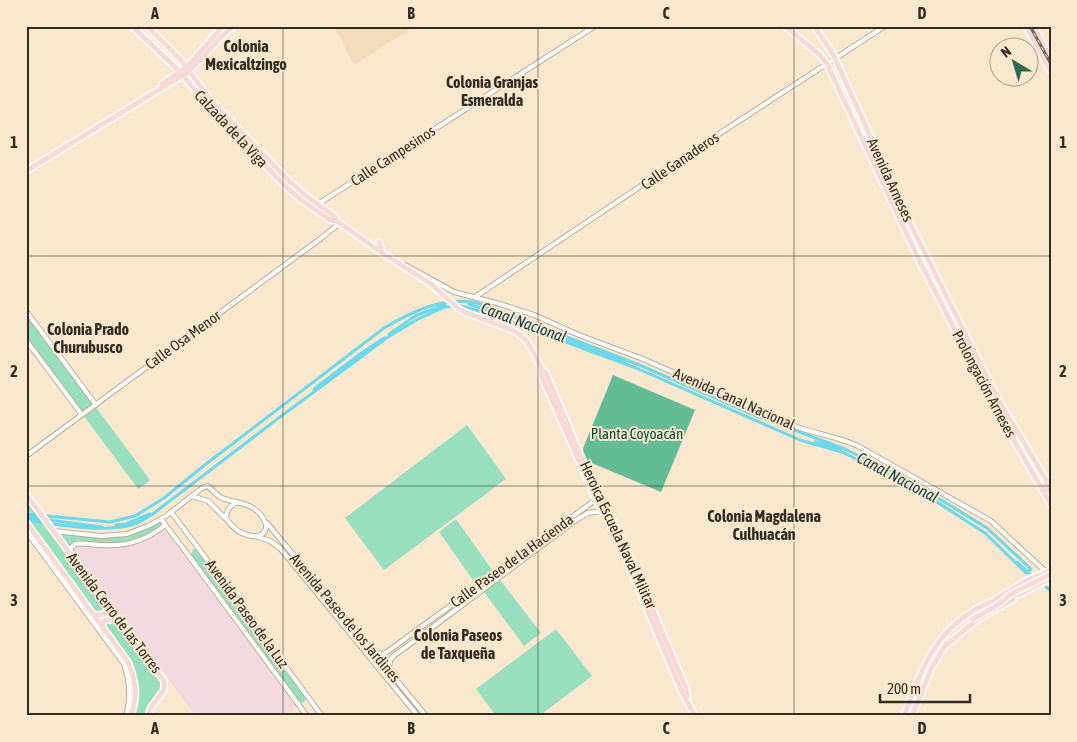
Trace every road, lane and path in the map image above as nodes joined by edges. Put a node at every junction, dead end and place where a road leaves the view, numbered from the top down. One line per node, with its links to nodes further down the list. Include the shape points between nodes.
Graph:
1 (132, 26): 16 (main road, Calzada de la Viga)
2 (147, 26): 11 (main road, Calzada de la Viga)
3 (223, 26): 14 (main road)
4 (234, 26): 14 (main road)
5 (595, 26): 23 (street, Calle Campesinos)
6 (785, 26): 15 (main road)
7 (814, 26): 12 (main road, Avenida Arneses)
8 (885, 26): 12 (street, Calle Ganaderos)
9 (1026, 26): 18 (main road)
10 (1033, 26): 13 (main road)
11 (174, 52): 16 (main road); 17 (main road, Calzada de la Viga)
12 (834, 57): 15 (street, Calle Ganaderos); 31 (main road, Avenida Arneses, via 905,214)
13 (1051, 59)
14 (195, 62): 17 (main road)
15 (827, 64): 27 (main road, Avenida Arneses); 30 (street, Calle Ganaderos)
16 (175, 67): 19 (main road, Calzada de la Viga)
17 (188, 69): 19 (main road); 20 (main road, Calzada de la Viga)
18 (1051, 71)
19 (182, 74): 21 (main road, Calzada de la Viga); 22 (main road)
20 (225, 115): 21 (main road); 23 (main road, Calzada de la Viga, via 288,180)
21 (220, 120): 24 (main road, Calzada de la Viga, via 292,193 330,220)
22 (26, 171)
23 (318, 204): 24 (main road, Calzada de la Viga)
24 (338, 222): 25 (main road, Calzada de la Viga); 34 (street, Calle Osa Menor, via 320,239)
25 (369, 244): 26 (main road, Calzada de la Viga); 26 (main road, via 378,240)
26 (382, 254): 28 (main road, Calzada de la Viga)
27 (920, 262): 44 (main road, Prolongación Arneses, via 980,382)
28 (400, 265): 29 (main road, Calzada de la Viga); 30 (street, Avenida Canal Nacional, via 410,267 454,292)
29 (433, 286): 42 (main road, Heroica Escuela Naval Militar, via 455,306 519,333 529,343)
30 (476, 297): 63 (street, Avenida Canal Nacional, via 534,315 643,359 797,428 858,446 990,521)
31 (948, 299): 37 (main road, Prolongación Arneses, via 998,400)
32 (26, 312): 34 (street)
33 (26, 340): 35 (street)
34 (96, 405): 35 (street, Calle Osa Menor)
35 (82, 415): 36 (street, Calle Osa Menor)
36 (26, 456)
37 (1036, 464): 38 (main road, Prolongación Arneses); 40 (main road)
38 (1051, 488)
39 (26, 494): 54 (main road, Avenida Cerro de las Torres)
40 (1051, 494)
41 (192, 496): 43 (street, via 207,486 220,497); 46 (street); 49 (street, via 208,501)
42 (598, 498): 45 (main road, Heroica Escuela Naval Militar); 56 (street, Calle Paseo de la Hacienda); 88 (main road, Heroica Escuela Naval Militar, via 621,536 644,587 686,688)
43 (237, 502): 49 (street, via 229,508); 50 (street, via 254,508)
44 (1051, 505)
45 (602, 511): 58 (street, Calle Paseo de la Hacienda, via 582,516); 88 (main road, Heroica Escuela Naval Militar, via 618,538)
46 (171, 512): 47 (street); 57 (street, Avenida Paseo de la Luz)
47 (166, 516): 48 (street); 52 (street)
48 (161, 519): 52 (street, Avenida Paseo de la Luz); 54 (street, via 139,530 110,536)
49 (226, 519): 55 (street, via 241,533)
50 (265, 520): 55 (street, via 265,532); 71 (street, Avenida Paseo de los Jardines)
51 (26, 522): 67 (main road, Avenida Cerro de las Torres)
52 (165, 525): 60 (street, Avenida Paseo de la Luz); 62 (street, via 123,546 75,544)
53 (26, 531): 89 (street, Avenida Cerro de las Torres, via 124,664 130,690)
54 (53, 531): 62 (main road, Avenida Cerro de las Torres)
55 (256, 537): 72 (street, Avenida Paseo de los Jardines, via 280,548)
56 (539, 541): 58 (street); 59 (street, Calle Paseo de la Hacienda)
57 (196, 545): 60 (street); 93 (street, Avenida Paseo de la Luz)
58 (542, 545): 61 (street, Calle Paseo de la Hacienda)
59 (528, 549): 61 (street); 70 (street, Calle Paseo de la Hacienda)
60 (186, 552): 92 (street, Avenida Paseo de la Luz)
61 (532, 553): 73 (street, Calle Paseo de la Hacienda)
62 (71, 555): 66 (main road, Avenida Cerro de las Torres)
63 (1049, 572): 65 (main road); 75 (main road, bridge, via 973,619)
64 (1051, 580): 65 (main road, bridge, via 1012,597); 75 (main road, via 974,622)
65 (992, 601): 80 (main road, via 963,618 944,635)
66 (108, 604): 67 (main road, via 106,613); 68 (main road, Avenida Cerro de las Torres)
67 (95, 615): 69 (main road, Avenida Cerro de las Torres)
68 (119, 619): 69 (main road, via 105,620); 91 (main road, Avenida Cerro de las Torres, via 164,681 164,689)
69 (102, 625): 90 (main road, Avenida Cerro de las Torres, via 125,657 135,681 136,696)
70 (425, 625): 73 (street); 76 (street, Calle Paseo de la Hacienda)
71 (352, 627): 72 (street); 74 (street, Avenida Paseo de los Jardines)
72 (348, 630): 74 (street, Avenida Paseo de los Jardines)
73 (429, 630): 78 (street, Calle Paseo de la Hacienda)
74 (358, 638): 77 (street, Avenida Paseo de los Jardines); 83 (street, Avenida Paseo de los Jardines)
75 (944, 647): 81 (main road)
76 (387, 652): 77 (street); 78 (street, via 388,657)
77 (373, 653): 79 (street, Avenida Paseo de los Jardines)
78 (392, 657): 79 (street)
79 (389, 671): 82 (street, Avenida Paseo de los Jardines)
80 (916, 684): 81 (main road, via 918,689); 84 (main road)
81 (924, 687): 85 (main road)
82 (404, 689): 83 (street); 86 (street, Avenida Paseo de los Jardines)
83 (399, 692): 87 (street, Avenida Paseo de los Jardines)
84 (912, 694): 85 (main road, via 917,692); 97 (main road)
85 (920, 696): 98 (main road)
86 (411, 698): 87 (street); 95 (street, Avenida Paseo de los Jardines)
87 (406, 701): 94 (street, Avenida Paseo de los Jardines)
88 (688, 702): 96 (main road, Heroica Escuela Naval Militar)
89 (126, 716)
90 (131, 716)
91 (148, 716)
92 (307, 716)
93 (322, 716)
94 (418, 716)
95 (426, 716)
96 (695, 716)
97 (904, 716)
98 (912, 716)

